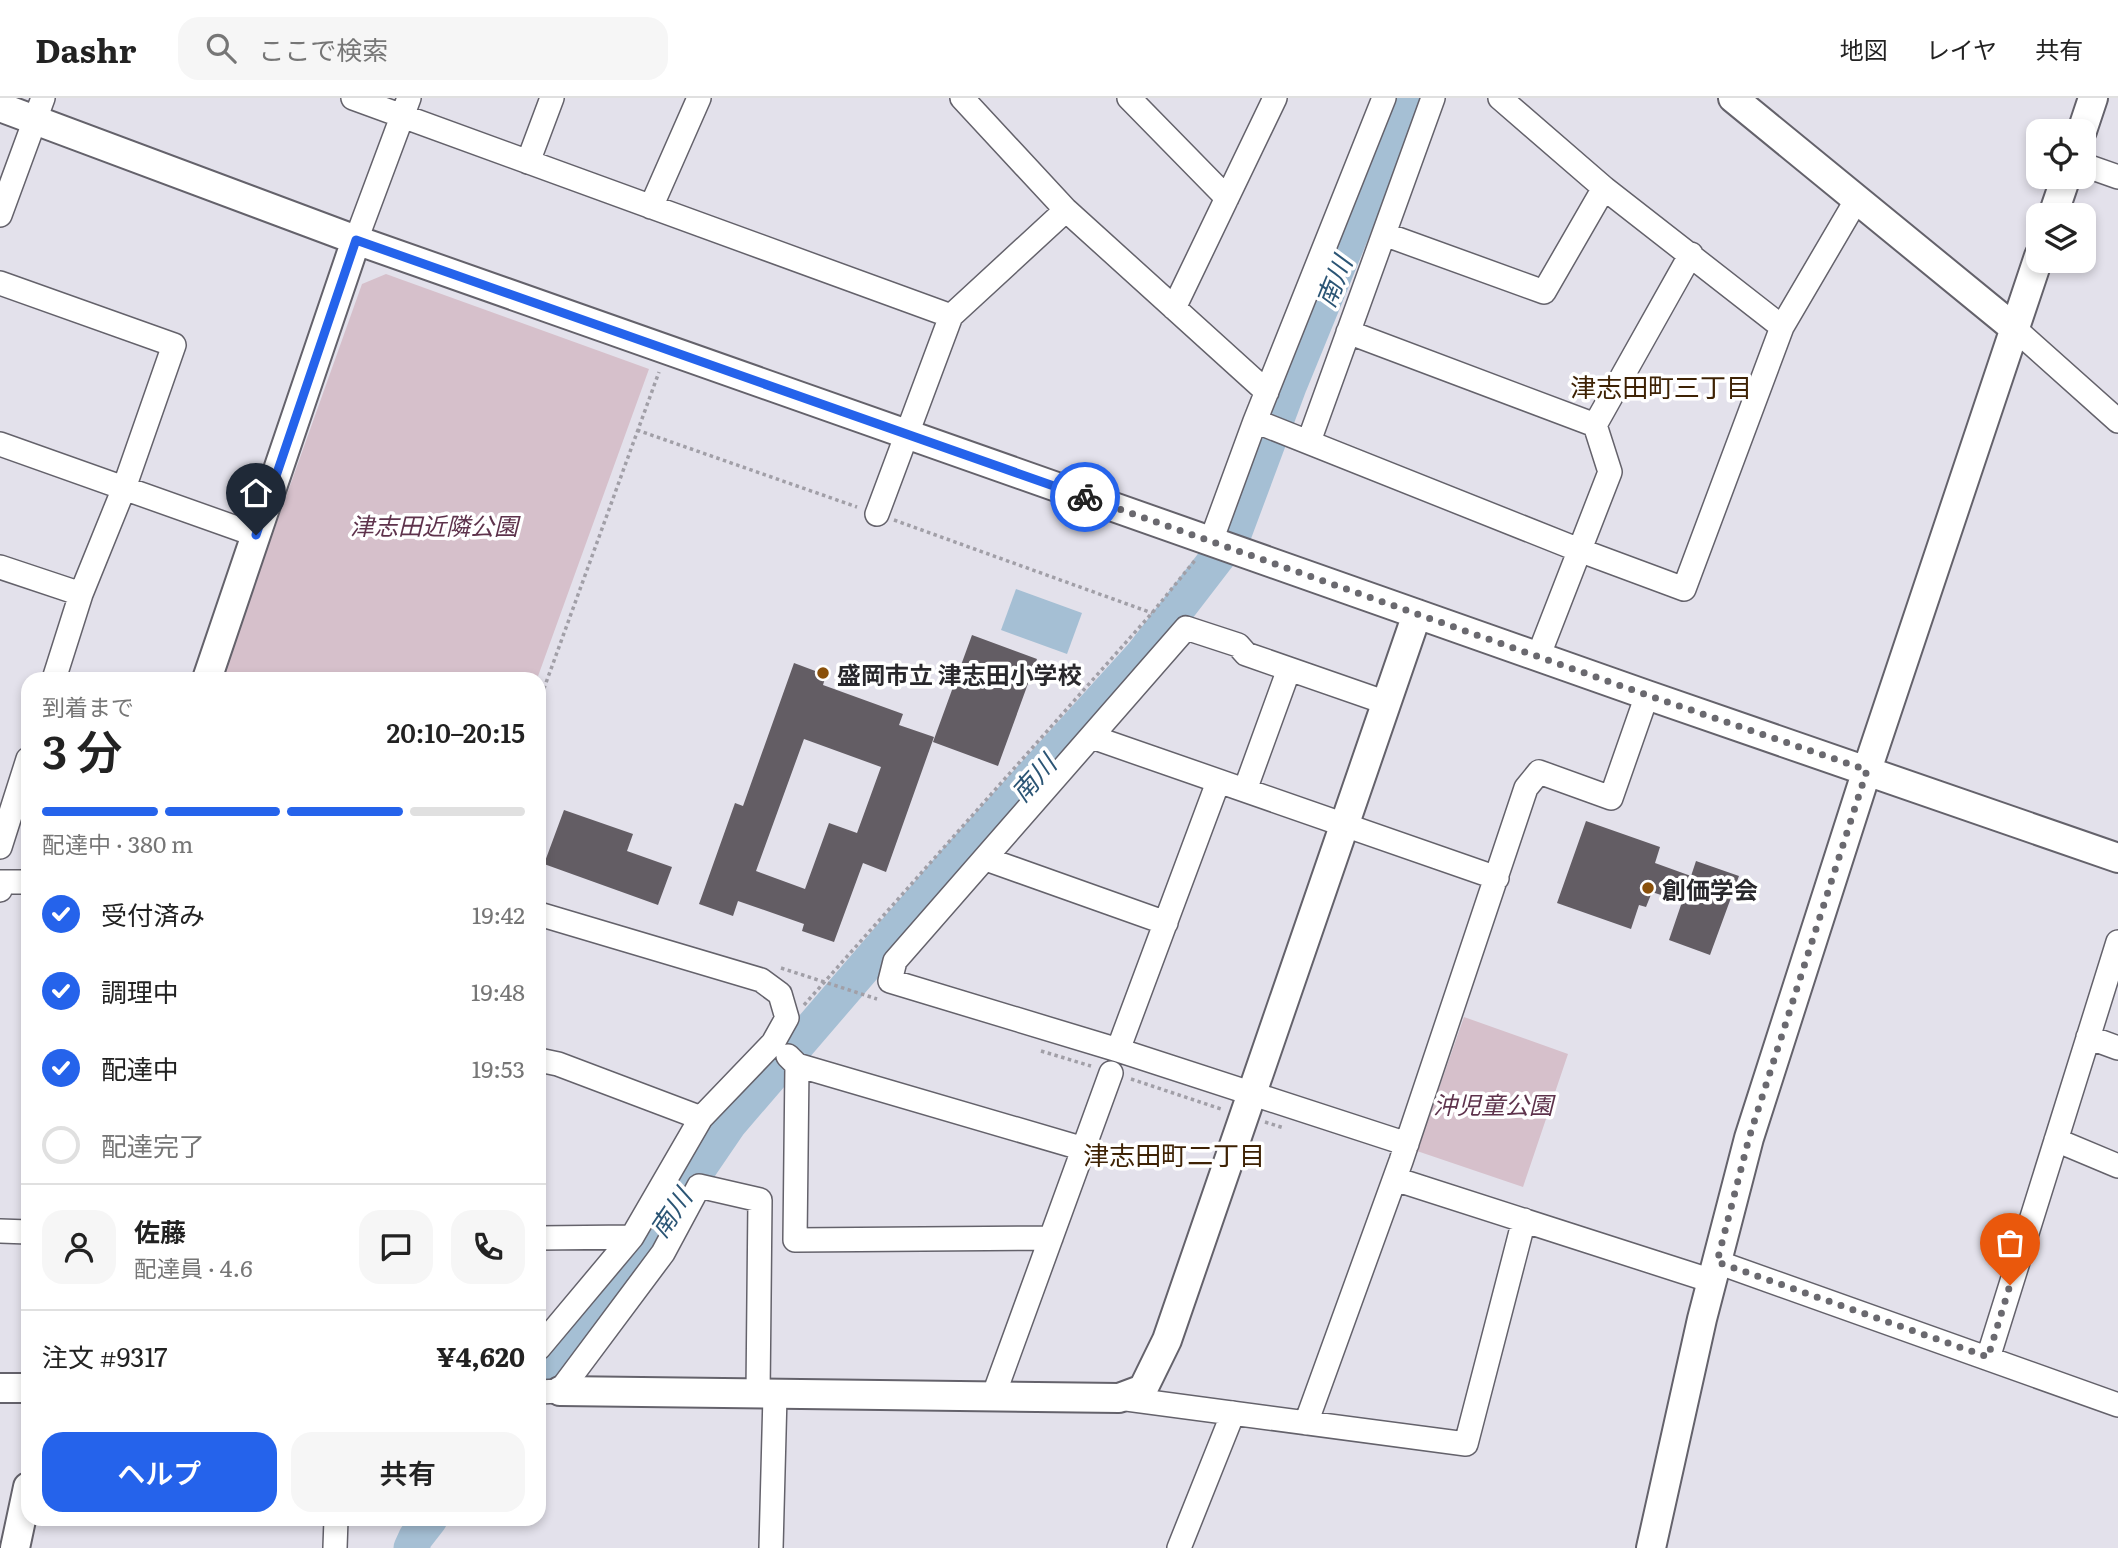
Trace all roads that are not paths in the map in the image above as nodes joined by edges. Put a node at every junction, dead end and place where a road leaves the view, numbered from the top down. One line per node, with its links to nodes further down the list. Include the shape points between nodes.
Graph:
1 (353, 98): 13 (street)
2 (552, 98): 16 (street)
3 (699, 98): 22 (street)
4 (962, 98): 23 (street)
5 (1129, 98): 20 (street)
6 (1275, 98): 20 (street)
7 (1384, 98): 35 (street)
8 (1433, 98): 25 (street)
9 (1500, 98): 19 (street)
10 (1733, 98): 21 (street)
11 (2093, 98): 15 (street)
12 (0, 107): 14 (street)
13 (406, 107): 16 (street); 26 (street)
14 (39, 109): 24 (street); 26 (street)
15 (2086, 119)
16 (528, 162): 22 (street)
17 (2096, 169): 18 (street)
18 (2118, 177)
19 (1604, 188): 25 (street, via 1544,292); 27 (street)
20 (1227, 198): 30 (street)
21 (1857, 199): 32 (street); 33 (street)
22 (651, 207): 31 (street)
23 (1066, 210): 30 (street); 31 (street)
24 (0, 215)
25 (1384, 234): 34 (street)
26 (356, 240): 39 (street); 44 (street)
27 (1691, 254): 32 (street); 38 (street)
28 (2033, 273): 33 (street)
29 (0, 282): 42 (street, via 174,345)
30 (1174, 308): 35 (street)
31 (951, 316): 39 (street)
32 (1782, 327): 46 (street, via 1684,589)
33 (2014, 328): 37 (street); 57 (street)
34 (1348, 332): 38 (street); 40 (street)
35 (1267, 392): 36 (street)
36 (1255, 421): 40 (street); 45 (street)
37 (2118, 421)
38 (1595, 425): 46 (street, via 1610,471)
39 (908, 435): 43 (street); 45 (street)
40 (1309, 441): 46 (street)
41 (0, 444): 42 (street)
42 (124, 488): 44 (street); 48 (street)
43 (877, 514)
44 (256, 535): 53 (street)
45 (1211, 541): 49 (street)
46 (1580, 550): 50 (street)
47 (0, 567): 48 (street)
48 (81, 594): 52 (street)
49 (1417, 614): 50 (street); 55 (street)
50 (1538, 657): 54 (street)
51 (1289, 669): 55 (street); 56 (street, via 1186,628); 60 (street)
52 (56, 672)
53 (209, 672)
54 (1647, 695): 57 (street); 65 (street, via 1611,798 1539,772 1526,789)
55 (1387, 703): 61 (street)
56 (1091, 737): 59 (street); 64 (street)
57 (1867, 770): 63 (street); 92 (street, via 1749,1138)
58 (21, 781): 62 (street)
59 (1218, 782): 60 (street); 69 (street)
60 (1245, 790): 61 (street)
61 (1344, 826): 65 (street); 77 (street)
62 (0, 847)
63 (2118, 858)
64 (986, 859): 69 (street); 73 (street, via 895,961 890,981)
65 (1497, 878): 80 (street)
66 (21, 882): 67 (street, via 1,882)
67 (0, 890)
68 (546, 916): 74 (street, via 761,980 780,994 787,1018)
69 (1166, 923): 73 (street)
70 (2118, 942): 71 (street)
71 (2088, 1037): 72 (street); 79 (street)
72 (2118, 1048)
73 (1118, 1049): 77 (street)
74 (785, 1054): 78 (street); 81 (street); 85 (street)
75 (546, 1061): 78 (street)
76 (1111, 1073): 81 (street)
77 (1247, 1105): 80 (street); 100 (street, via 1167,1340 1143,1389)
78 (701, 1118): 89 (street)
79 (2056, 1140): 82 (street); 94 (street)
80 (1407, 1144): 83 (street)
81 (1084, 1149): 91 (street)
82 (2118, 1166)
83 (1395, 1179): 86 (street); 103 (street)
84 (760, 1200): 85 (street); 97 (street, via 699,1186 663,1253); 98 (street)
85 (795, 1212): 91 (street, via 795,1240)
86 (1524, 1220): 92 (street); 103 (street, via 1466,1444)
87 (0, 1231): 88 (street)
88 (21, 1231)
89 (632, 1237): 90 (street); 93 (street)
90 (546, 1238)
91 (1051, 1238): 99 (street)
92 (1715, 1271): 94 (street); 110 (street)
93 (546, 1340)
94 (1988, 1357): 101 (street)
95 (0, 1388): 96 (street)
96 (21, 1388)
97 (550, 1392): 98 (street)
98 (766, 1394): 99 (street); 108 (street)
99 (993, 1397): 100 (street)
100 (1119, 1398): 102 (street)
101 (2118, 1405)
102 (1233, 1413): 103 (street); 109 (street)
103 (1306, 1423)
104 (21, 1520): 106 (street)
105 (335, 1526): 107 (street)
106 (15, 1548)
107 (335, 1548)
108 (771, 1548)
109 (1179, 1548)
110 (1651, 1548)

